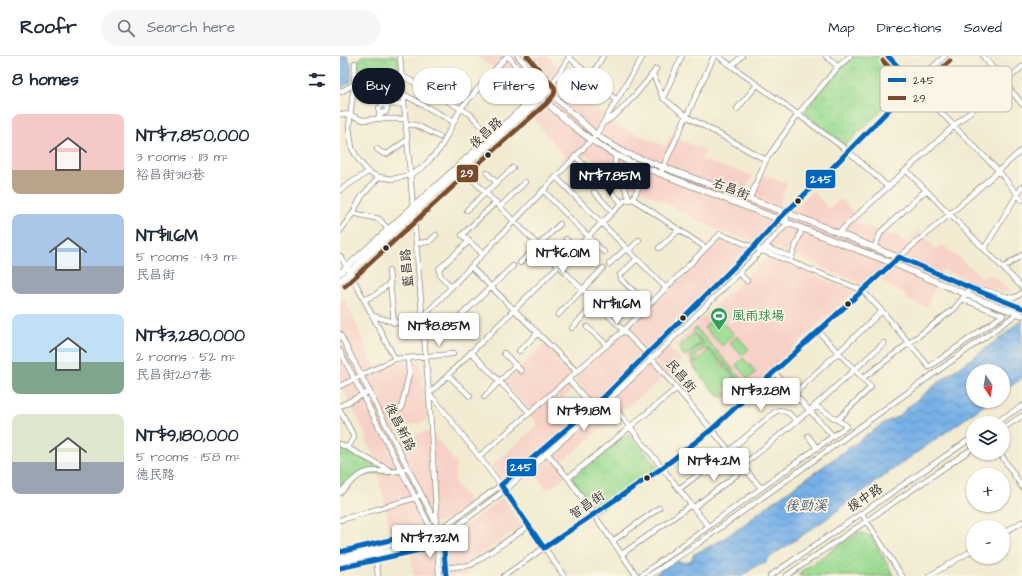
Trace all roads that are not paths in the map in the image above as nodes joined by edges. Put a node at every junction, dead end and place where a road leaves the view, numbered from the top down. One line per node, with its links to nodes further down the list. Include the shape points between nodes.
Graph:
1 (400, 56): 24 (street, 藍昌路)
2 (508, 56): 25 (street, 右昌街); 51 (street)
3 (518, 56): 26 (street, 右昌街)
4 (569, 56): 27 (street); 35 (street)
5 (603, 56): 28 (street)
6 (643, 56): 43 (street)
7 (682, 56): 41 (street)
8 (714, 56): 59 (street)
9 (718, 56): 17 (street)
10 (742, 56): 17 (street)
11 (826, 56): 21 (street)
12 (850, 56): 21 (street)
13 (888, 56): 18 (street)
14 (945, 56): 19 (street)
15 (983, 56): 20 (street)
16 (355, 63): 23 (street)
17 (732, 66): 34 (street)
18 (897, 66)
19 (934, 66)
20 (991, 66)
21 (838, 67): 57 (street)
22 (1022, 67): 31 (street)
23 (355, 68)
24 (401, 68)
25 (518, 68)
26 (528, 68)
27 (582, 68)
28 (596, 68)
29 (656, 69): 30 (street)
30 (653, 74): 41 (street); 62 (street, via 612,118)
31 (1012, 76)
32 (405, 77): 51 (street)
33 (352, 85): 37 (street)
34 (757, 85): 52 (street); 57 (street)
35 (549, 89)
36 (1012, 91): 48 (street)
37 (340, 92)
38 (549, 92): 64 (main road, 右昌街)
39 (405, 95): 61 (street)
40 (613, 97): 43 (street)
41 (662, 98): 59 (street)
42 (352, 100): 58 (street)
43 (616, 100): 62 (street)
44 (382, 104): 49 (street)
45 (404, 104): 49 (street); 60 (street, 藍昌路)
46 (531, 104): 66 (main road, 後昌路)
47 (549, 104): 68 (main road, 右昌街)
48 (1022, 104)
49 (386, 105): 58 (street, via 386,112 377,119 363,120)
50 (379, 108): 60 (street, via 380,119)
51 (461, 108): 61 (street); 66 (street)
52 (737, 108)
53 (886, 112): 71 (street)
54 (941, 112): 63 (street)
55 (970, 112): 63 (street)
56 (340, 114): 58 (street)
57 (798, 114): 71 (street); 74 (street)
58 (350, 115): 80 (street, via 352,148)
59 (686, 116): 74 (street); 76 (street)
60 (405, 121): 65 (street); 67 (street, 藍昌路)
61 (454, 122): 83 (street, via 440,148 422,168)
62 (603, 123): 64 (street)
63 (954, 126): 78 (street); 79 (street)
64 (596, 135): 68 (street); 76 (main road, 右昌街, via 625,153)
65 (440, 137)
66 (493, 137): 75 (main road, 後昌路)
67 (407, 140): 69 (street, via 387,154); 83 (street, 藍昌路)
68 (590, 141): 72 (main road, 右昌街); 73 (street)
69 (377, 149)
70 (1022, 150): 79 (street, 智昌街)
71 (848, 151): 89 (street); 107 (street)
72 (615, 155): 82 (main road, 右昌街); 97 (street, via 615,164)
73 (575, 156): 85 (street); 101 (street)
74 (766, 160): 98 (street)
75 (461, 167): 95 (street, 民昌街); 104 (main road, 後昌路)
76 (663, 167): 82 (street); 98 (main road, 右昌街)
77 (513, 168): 88 (street)
78 (906, 170): 89 (street); 93 (street)
79 (998, 170): 96 (street); 108 (street, 智昌街)
80 (368, 172): 84 (street); 91 (street)
81 (487, 173): 88 (street)
82 (660, 174): 109 (main road, 右昌街)
83 (410, 175): 84 (street, via 393,179); 104 (street, 藍昌路)
84 (379, 177): 106 (street, via 362,196)
85 (556, 177): 92 (street); 111 (street)
86 (642, 179): 97 (street)
87 (525, 182): 102 (street)
88 (497, 183): 95 (street)
89 (888, 187): 118 (street)
90 (1022, 187): 96 (street)
91 (340, 190)
92 (543, 190): 110 (street); 120 (street)
93 (926, 190): 108 (street); 130 (street, via 881,232)
94 (594, 192): 105 (street)
95 (486, 193): 100 (street, 民昌街); 103 (street)
96 (1017, 195): 99 (street); 133 (street)
97 (631, 199): 101 (street); 115 (street)
98 (749, 200): 107 (main road, 右昌街)
99 (1022, 200)
100 (496, 202): 102 (street, 民昌街); 123 (street, via 462,234)
101 (622, 203): 105 (street)
102 (500, 207): 110 (street, 民昌街)
103 (467, 210)
104 (413, 211): 114 (main road, 後昌路); 124 (street, 藍昌路); 149 (main road, 後昌路)
105 (613, 212): 111 (street)
106 (353, 213): 114 (street, via 379,219); 117 (street)
107 (786, 213): 109 (street); 113 (street); 118 (main road, 右昌街)
108 (950, 214): 133 (street); 138 (street, 智昌街)
109 (778, 220): 113 (main road, 右昌街); 126 (street)
110 (514, 221): 125 (street, 民昌街); 135 (street)
111 (602, 223): 120 (street); 132 (street)
112 (560, 224): 125 (street)
113 (787, 224): 116 (main road, 右昌街); 129 (street)
114 (388, 229): 149 (main road, 後昌路)
115 (679, 230): 127 (street); 128 (street)
116 (802, 230): 140 (street); 142 (main road, 右昌街)
117 (340, 231)
118 (838, 233): 130 (main road, 右昌街)
119 (436, 236): 124 (street, via 429,242)
120 (589, 237): 131 (street); 134 (street)
121 (566, 238): 131 (street)
122 (639, 240): 132 (street)
123 (469, 241): 135 (street); 156 (street, via 439,269 440,276)
124 (416, 243): 177 (street, 藍昌路)
125 (538, 245): 141 (street); 145 (street, 民昌街)
126 (754, 247): 128 (street, via 720,234); 129 (street); 195 (street)
127 (659, 248)
128 (706, 248): 159 (street)
129 (764, 248): 140 (street); 151 (street)
130 (874, 248): 138 (main road, 右昌街)
131 (576, 249): 145 (street)
132 (628, 249): 139 (street); 143 (street)
133 (984, 249): 148 (street)
134 (604, 252)
135 (483, 254): 146 (street)
136 (1022, 255): 148 (street)
137 (340, 256): 149 (street)
138 (899, 257): 142 (street, 智昌街); 160 (main road, 右昌街)
139 (638, 259): 159 (street); 169 (street, via 621,277)
140 (791, 259): 162 (street)
141 (520, 263)
142 (892, 263): 162 (street, 智昌街); 164 (main road, 右昌街)
143 (609, 264)
144 (513, 266): 157 (street)
145 (559, 266): 161 (street, 民昌街); 171 (street)
146 (471, 267): 156 (street); 157 (street)
147 (603, 268): 161 (street)
148 (1003, 268): 158 (street)
149 (348, 269): 152 (main road, 後昌路); 153 (main road, 後昌路); 166 (street)
150 (389, 271): 155 (street)
151 (739, 272): 154 (street); 199 (street)
152 (340, 273)
153 (340, 281)
154 (747, 281)
155 (390, 283): 166 (street); 178 (street)
156 (451, 287): 177 (street)
157 (492, 287): 171 (street); 181 (street, via 448,328)
158 (1022, 287)
159 (666, 288): 169 (street)
160 (971, 288): 163 (street, via 1011,298 1016,298); 164 (street); 170 (main road, 右昌街)
161 (582, 290): 168 (street, 民昌街); 174 (street)
162 (862, 290): 172 (street); 183 (street, 智昌街)
163 (1022, 293)
164 (967, 294): 167 (street); 175 (main road, 右昌街)
165 (626, 296): 173 (street)
166 (364, 300): 176 (street)
167 (962, 300): 187 (street); 187 (street, via 1003,315 929,367)
168 (596, 303): 180 (street); 182 (street, 民昌街)
169 (648, 305): 173 (street)
170 (1022, 308)
171 (514, 310): 184 (street); 191 (street)
172 (882, 311): 187 (street); 192 (street)
173 (642, 312): 182 (street)
174 (558, 314)
175 (1020, 314): 293 (street, via 699,544)
176 (373, 316): 178 (street); 198 (street)
177 (422, 318): 181 (street, 藍昌路)
178 (394, 323): 181 (street)
179 (587, 327): 188 (street)
180 (572, 328)
181 (423, 330): 196 (street, 藍昌路)
182 (623, 331): 188 (street); 195 (street, 民昌街)
183 (818, 331): 192 (street); 204 (street, 智昌街)
184 (538, 333): 190 (street); 203 (street)
185 (340, 334): 205 (street, 後昌新路)
186 (884, 343): 201 (street)
187 (909, 343): 207 (street)
188 (606, 345): 203 (street)
189 (340, 350): 208 (street, 後昌新路)
190 (519, 351)
191 (471, 352): 206 (street); 210 (street)
192 (838, 352): 201 (street); 215 (street)
193 (504, 353): 200 (street)
194 (453, 354): 196 (street)
195 (647, 355): 199 (street, 民昌街); 219 (street)
196 (426, 356): 197 (street); 214 (street, 藍昌路)
197 (408, 358): 198 (street); 222 (street, via 409,374)
198 (395, 359): 205 (street)
199 (652, 359): 212 (street, 民昌街); 219 (street)
200 (516, 366): 202 (street); 210 (street)
201 (854, 369): 207 (street); 225 (street)
202 (521, 371)
203 (577, 372): 209 (street)
204 (774, 372): 215 (street); 233 (street, 智昌街)
205 (362, 375): 208 (street); 213 (street, 後昌新路)
206 (448, 375): 214 (street); 217 (street)
207 (863, 378): 229 (street, via 871,387)
208 (355, 379): 211 (street); 216 (street, 後昌新路)
209 (568, 379): 223 (street); 226 (street)
210 (499, 382): 218 (street); 226 (street)
211 (340, 386)
212 (676, 389): 232 (street); 233 (street, 民昌街)
213 (370, 391): 216 (street); 246 (street, 後昌新路)
214 (429, 394): 244 (street); 269 (street, 藍昌路)
215 (794, 394): 225 (street)
216 (363, 395): 220 (street); 249 (street, 後昌新路)
217 (470, 396)
218 (484, 397)
219 (607, 398): 223 (street); 232 (street)
220 (340, 406)
221 (1022, 406): 227 (street)
222 (401, 409)
223 (595, 409): 240 (street); 242 (street)
224 (340, 410): 238 (street, via 354,437)
225 (809, 411): 229 (street, via 819,408); 230 (street); 235 (street)
226 (530, 413): 244 (street)
227 (1006, 416)
228 (1022, 416): 231 (street)
229 (837, 420): 235 (street, via 847,426)
230 (797, 421): 241 (street, via 784,410 776,411); 248 (street)
231 (1010, 424)
232 (629, 426): 247 (street); 251 (street)
233 (712, 430): 241 (street, 民昌街); 247 (street, 智昌街)
234 (808, 436): 239 (street)
235 (833, 436): 239 (street)
236 (966, 442): 263 (street, 援中路)
237 (340, 444): 238 (street)
238 (348, 447): 250 (street)
239 (817, 448): 254 (street)
240 (543, 449): 242 (street); 252 (street)
241 (729, 451): 248 (street, 民昌街); 255 (street)
242 (547, 453): 251 (street); 256 (street)
243 (966, 453): 265 (street, 援中路)
244 (479, 457): 252 (street)
245 (1005, 460): 253 (street)
246 (408, 467): 249 (street); 258 (street, 後昌新路)
247 (662, 468): 255 (street); 262 (street, 智昌街)
248 (743, 468): 254 (street, 民昌街); 260 (street)
249 (401, 470): 250 (street); 259 (street, 後昌新路)
250 (394, 472): 257 (street, via 373,471 357,476)
251 (568, 478): 262 (street)
252 (500, 486): 256 (street); 269 (street)
253 (1022, 487)
254 (761, 488): 268 (street)
255 (679, 489): 260 (street)
256 (504, 491): 267 (street); 272 (street)
257 (340, 493)
258 (421, 494): 259 (street); 269 (street, 後昌新路)
259 (415, 498): 264 (street); 271 (street, 後昌新路)
260 (692, 506): 268 (street); 277 (street)
261 (659, 508): 273 (street)
262 (593, 514): 273 (street); 275 (street, 智昌街)
263 (862, 514): 265 (street); 282 (street, 援中路)
264 (340, 520)
265 (867, 521): 296 (street, 援中路); 297 (street)
266 (1022, 522): 270 (street)
267 (529, 526): 275 (street); 285 (street, via 471,565)
268 (708, 526): 292 (street)
269 (438, 528): 271 (street); 272 (street, 藍昌路)
270 (1010, 529)
271 (432, 532): 274 (street); 276 (street); 279 (street, via 425,537)
272 (442, 537): 274 (street); 285 (street, 藍昌路)
273 (613, 541): 277 (street)
274 (437, 542): 280 (street, via 424,549); 281 (street); 284 (street)
275 (544, 548): 290 (street, 智昌街); 291 (street)
276 (340, 552)
277 (622, 554): 292 (street)
278 (966, 554): 298 (street)
279 (340, 558)
280 (376, 560): 283 (street); 287 (street)
281 (340, 562)
282 (783, 567): 286 (street, 援中路); 296 (street)
283 (340, 568)
284 (439, 568): 285 (street); 288 (street)
285 (445, 568): 289 (street, 藍昌路)
286 (777, 571): 294 (street, 援中路); 295 (street)
287 (378, 576)
288 (440, 576)
289 (446, 576)
290 (504, 576)
291 (564, 576)
292 (638, 576)
293 (649, 576)
294 (770, 576)
295 (780, 576)
296 (788, 576)
297 (902, 576)
298 (929, 576)

